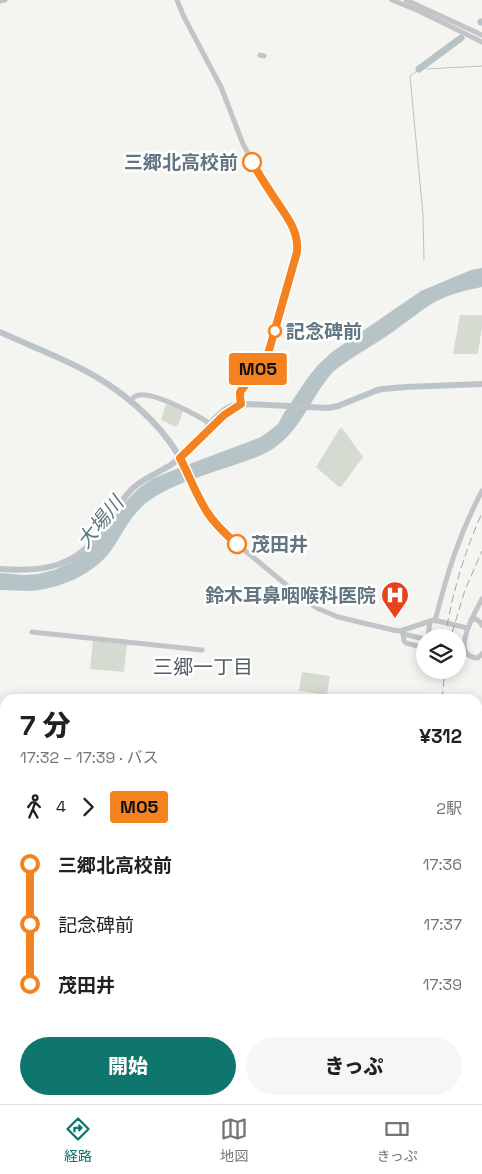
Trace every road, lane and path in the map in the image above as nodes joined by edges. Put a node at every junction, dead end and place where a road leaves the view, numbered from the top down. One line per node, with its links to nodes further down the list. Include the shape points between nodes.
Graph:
1 (5, 0): 5 (street)
2 (177, 0): 11 (street, via 261,176 292,225 297,240 294,262 268,354 240,392)
3 (392, 0): 7 (street)
4 (406, 0): 6 (street)
5 (0, 1)
6 (482, 36)
7 (482, 42)
8 (0, 332): 10 (main road, via 79,367)
9 (482, 384): 11 (main road, via 388,388 328,408)
10 (130, 401): 12 (street, via 143,395 164,401); 14 (main road, via 160,428)
11 (241, 404): 12 (main road, via 228,407); 13 (main road, via 224,415)
12 (210, 424): 13 (main road)
13 (192, 447): 14 (main road)
14 (182, 461): 16 (main road, via 132,489 97,536 72,558 42,569); 24 (street, via 207,512 224,532 307,602 338,617)
15 (482, 491): 18 (street, via 453,555)
16 (0, 569)
17 (482, 599): 19 (street)
18 (432, 621): 21 (street); 22 (street); 24 (street)
19 (471, 621): 20 (street, via 476,619); 21 (street)
20 (482, 625)
21 (467, 628): 28 (street, via 466,653 471,658)
22 (429, 629)
23 (32, 632): 27 (street)
24 (401, 632): 25 (street); 26 (street, via 406,643)
25 (416, 636)
26 (416, 646)
27 (202, 650)
28 (482, 654)

